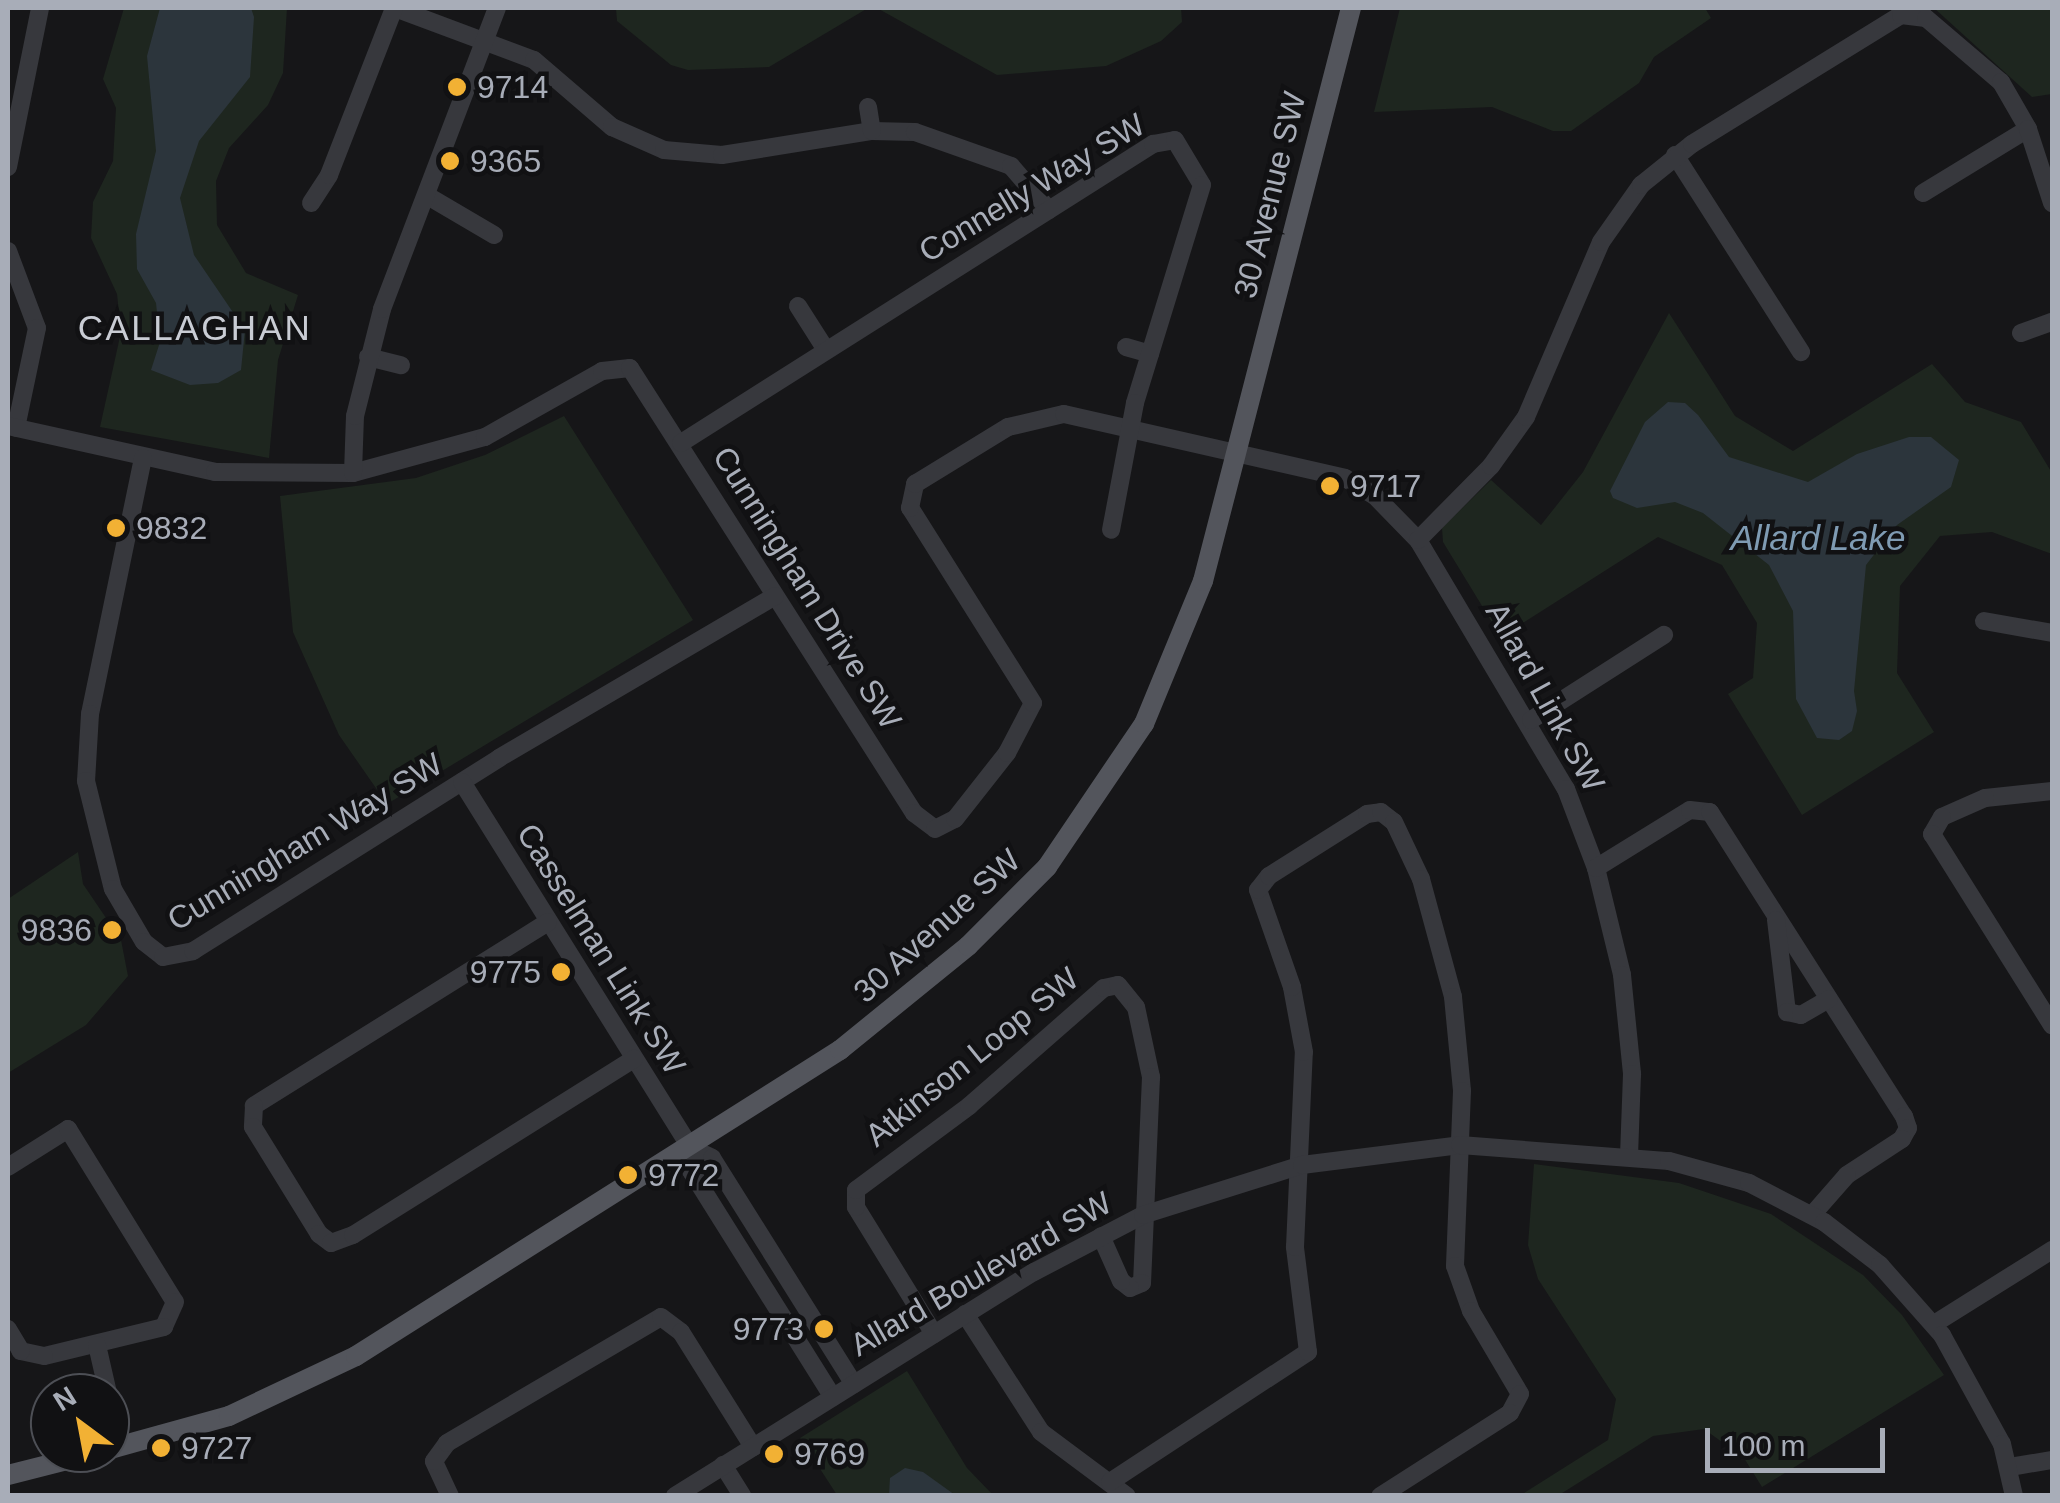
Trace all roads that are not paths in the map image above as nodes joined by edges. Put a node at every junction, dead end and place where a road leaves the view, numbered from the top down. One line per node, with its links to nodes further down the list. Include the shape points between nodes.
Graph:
1 (40, 8): 10 (street)
2 (395, 8): 5 (street); 14 (street, via 329,175)
3 (497, 8): 5 (street)
4 (1351, 8): 32 (main road, 30 Avenue SW)
5 (485, 40): 8 (street, via 534,60 612,127 664,150 722,155 848,143); 12 (street)
6 (868, 107): 8 (street)
7 (2028, 129): 9 (street, via 1981,59 1908,12); 11 (street); 13 (street)
8 (872, 131): 15 (street, via 915,132 996,158 1024,177)
9 (1676, 155): 25 (street); 36 (street, via 1613,220 1517,432)
10 (8, 167)
11 (1923, 193)
12 (426, 195): 16 (street); 27 (street)
13 (2051, 196)
14 (311, 204)
15 (1049, 210): 24 (street, Connelly Way SW); 26 (street, Connelly Way SW, via 1161,140 1185,147 1202,185)
16 (494, 235)
17 (8, 251): 18 (street)
18 (26, 296): 19 (street); 29 (street, via 36,338)
19 (8, 303)
20 (798, 306): 24 (street)
21 (2052, 322): 22 (street)
22 (2020, 333)
23 (1126, 348): 26 (street)
24 (826, 350): 31 (street, Connelly Way SW)
25 (1801, 352)
26 (1150, 354): 30 (street, Connelly Way SW)
27 (368, 357): 28 (street); 34 (street)
28 (400, 365)
29 (12, 427): 33 (street, Cunningham Drive SW)
30 (1131, 428): 32 (street, Cunningham Drive SW); 35 (street); 37 (street, Cunningham Drive SW, via 1075,414 1022,422 908,494 910,508 1033,703 1016,742 946,826 929,828 919,820)
31 (680, 443): 34 (street, Cunningham Drive SW, via 636,374 621,366 485,437); 37 (street, Cunningham Drive SW)
32 (1237, 453): 36 (street, Allard Link SW, via 1346,478 1375,496); 51 (main road, 30 Avenue SW, via 1203,581 1170,671 1126,756 1047,866 968,946 865,1030)
33 (142, 458): 34 (street, Cunningham Drive SW, via 245,476); 42 (street, Cunningham Way SW, via 90,714 86,781 105,869 150,949 172,958 193,950)
34 (352, 473)
35 (1112, 530)
36 (1418, 540): 41 (street, Allard Link SW)
37 (775, 596): 42 (street, Cunningham Way SW)
38 (1984, 620): 39 (street)
39 (2052, 634)
40 (1664, 635): 41 (street)
41 (1531, 720): 44 (street, Allard Link SW)
42 (462, 782): 46 (street, Casselman Link SW)
43 (2052, 790): 48 (street, via 1975,802 1937,820 1932,834)
44 (1596, 868): 45 (street, via 1703,808); 52 (street, Allard Link SW, via 1627,1012)
45 (1776, 915): 47 (street); 47 (street, via 1787,1012 1797,1016)
46 (548, 922): 49 (street, Casselman Link SW); 49 (street, via 254,1106 253,1128 319,1234 331,1242 354,1235)
47 (1829, 998): 56 (street, via 1908,1128 1847,1175)
48 (2052, 1025)
49 (634, 1059): 51 (street, Casselman Link SW)
50 (1460, 1145): 52 (street, Allard Boulevard SW); 53 (street, Allard Boulevard SW); 53 (street, via 1458,1040 1443,948 1398,828 1386,814 1372,812 1268,876 1258,890 1302,1031); 77 (street, via 1455,1266 1471,1311 1520,1400 1510,1413)
51 (690, 1148): 65 (street, via 712,1158); 66 (street, via 691,1172); 67 (main road, 30 Avenue SW, via 302,1386 200,1426)
52 (1629, 1155): 56 (street, Allard Boulevard SW, via 1708,1170)
53 (1302, 1165): 55 (street, Allard Boulevard SW); 72 (street, via 1296,1247 1308,1352)
54 (8, 1167): 63 (street, via 68,1129 169,1290 174,1312 164,1327)
55 (1143, 1215): 57 (street, Allard Boulevard SW); 57 (street, via 1140,1248 1147,1274 1137,1287 1122,1281); 62 (street, Atkinson Loop SW, via 1151,1077 1136,1006 1118,984 1098,993 994,1085 856,1190 856,1207)
56 (1812, 1215): 60 (street, Allard Boulevard SW, via 1880,1265)
57 (1101, 1236): 59 (street, Allard Boulevard SW)
58 (2052, 1250): 60 (street)
59 (965, 1314): 62 (street, Allard Boulevard SW); 72 (street, via 1042,1432)
60 (1934, 1324): 71 (street, Allard Boulevard SW, via 1977,1393)
61 (8, 1329): 63 (street, via 29,1356)
62 (934, 1334): 65 (street, Allard Boulevard SW)
63 (96, 1345): 64 (street)
64 (103, 1373)
65 (854, 1384): 66 (street, Allard Boulevard SW)
66 (832, 1397): 68 (street, Allard Boulevard SW)
67 (130, 1444)
68 (754, 1446): 70 (street, Allard Boulevard SW); 73 (street, via 681,1332 661,1318 446,1443 434,1461)
69 (2052, 1460): 71 (street)
70 (724, 1466): 74 (street, Allard Boulevard SW); 75 (street)
71 (2010, 1466): 78 (street, Allard Boulevard SW)
72 (1110, 1482): 76 (street)
73 (450, 1496)
74 (676, 1496)
75 (742, 1496)
76 (1127, 1496)
77 (1380, 1496)
78 (2014, 1496)

